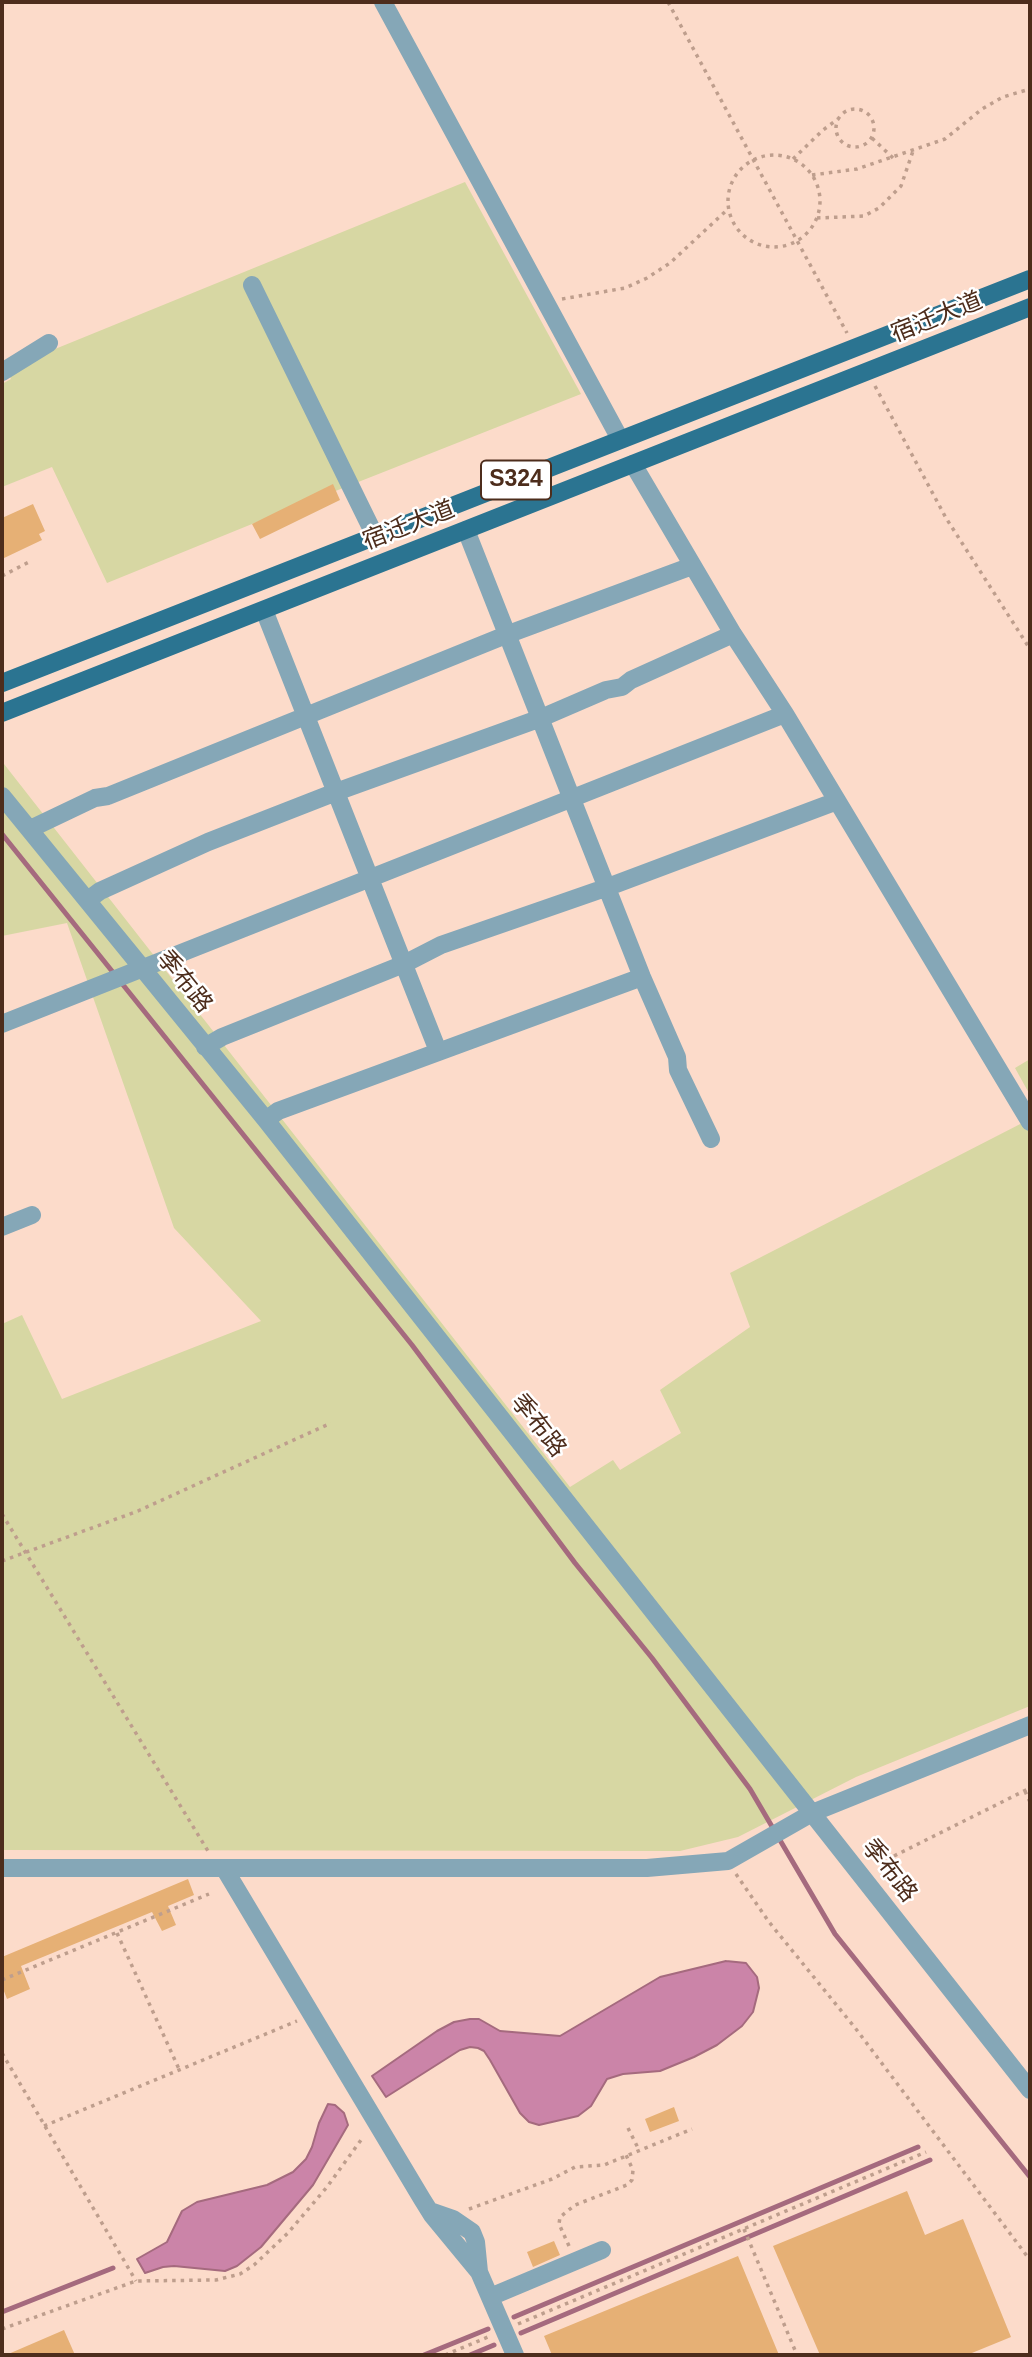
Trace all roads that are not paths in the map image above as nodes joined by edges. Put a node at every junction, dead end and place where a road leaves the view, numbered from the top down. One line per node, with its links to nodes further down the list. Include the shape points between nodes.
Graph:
1 (383, 2): 7 (street)
2 (1030, 279): 7 (main road, 宿迁大道 / S324)
3 (252, 285): 10 (street)
4 (1030, 307): 8 (main road, 宿迁大道 / S324)
5 (49, 343): 6 (street)
6 (2, 372)
7 (620, 439): 10 (main road, 宿迁大道 / S324)
8 (633, 464): 9 (main road, 宿迁大道 / S324); 11 (street)
9 (466, 530): 12 (main road, 宿迁大道 / S324); 14 (street)
10 (375, 536): 15 (main road, 宿迁大道 / S324)
11 (692, 566): 13 (street); 14 (street)
12 (264, 610): 16 (main road, 宿迁大道 / S324); 18 (street)
13 (733, 634): 17 (street); 19 (street, via 622,687)
14 (506, 635): 18 (street); 19 (street)
15 (2, 682)
16 (2, 713)
17 (785, 714): 22 (street); 23 (street)
18 (305, 716): 20 (street); 24 (street, via 95,798)
19 (541, 718): 20 (street); 22 (street)
20 (336, 792): 25 (street); 27 (street, via 208,842)
21 (2, 796): 24 (street, 季布路)
22 (571, 799): 25 (street); 26 (street)
23 (837, 801): 26 (street); 35 (street)
24 (30, 830): 27 (street, 季布路)
25 (368, 878): 28 (street); 29 (street)
26 (608, 887): 28 (street, via 442,945); 30 (street)
27 (88, 900): 29 (street, 季布路)
28 (404, 964): 32 (street); 33 (street)
29 (127, 976): 31 (street); 32 (street, 季布路)
30 (642, 977): 33 (street); 36 (street)
31 (2, 1024)
32 (205, 1047): 34 (street, 季布路)
33 (439, 1051): 34 (street, via 278,1111)
34 (265, 1120): 40 (street, 季布路)
35 (1030, 1122)
36 (710, 1139)
37 (32, 1215): 38 (street)
38 (2, 1227)
39 (1030, 1725): 40 (street)
40 (812, 1813): 42 (street, via 728,1861 647,1868); 43 (street, 季布路)
41 (2, 1868): 42 (street)
42 (221, 1868): 44 (street)
43 (1030, 2090)
44 (429, 2211): 46 (street); 46 (street, via 472,2232)
45 (602, 2250): 47 (street)
46 (479, 2272): 47 (street)
47 (490, 2297): 48 (street)
48 (515, 2355)

